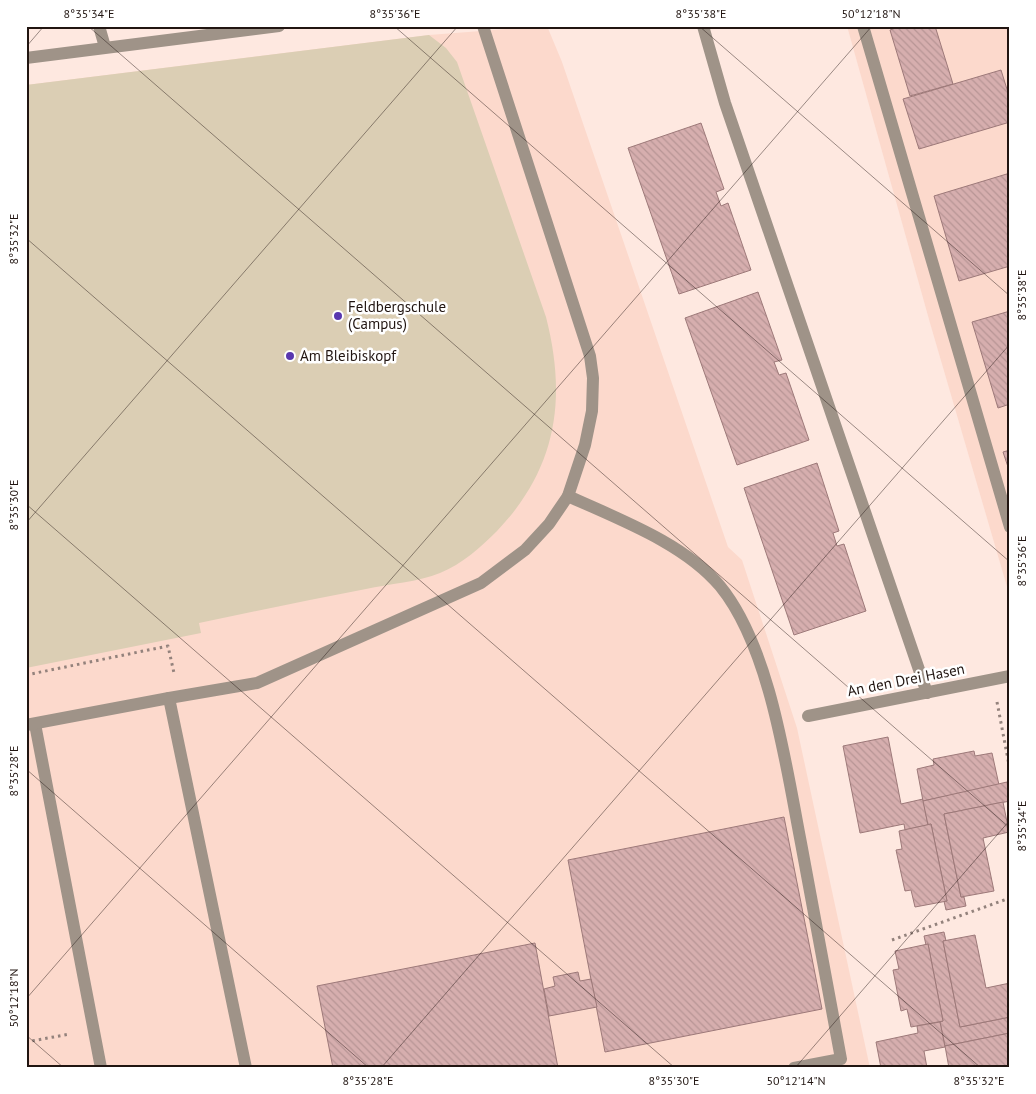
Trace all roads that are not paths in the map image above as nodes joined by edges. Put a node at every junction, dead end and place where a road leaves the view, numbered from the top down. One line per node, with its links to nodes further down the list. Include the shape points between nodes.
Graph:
1 (99, 26): 6 (street)
2 (279, 26): 6 (street)
3 (483, 26): 8 (street, via 590,356 592,411 585,445)
4 (703, 26): 11 (street, via 725,103)
5 (863, 26): 9 (street)
6 (104, 47): 7 (street)
7 (26, 58)
8 (568, 496): 12 (street, via 550,524 525,550 481,583 257,683); 17 (street, via 642,531 691,559 720,586 751,640 765,677 787,772 841,1059)
9 (1010, 527)
10 (1010, 676): 11 (street, An den Drei Hasen)
11 (927, 693): 13 (street, An den Drei Hasen)
12 (174, 697): 14 (street); 16 (street)
13 (808, 716)
14 (30, 725): 15 (street)
15 (101, 1068)
16 (246, 1068)
17 (794, 1068)

